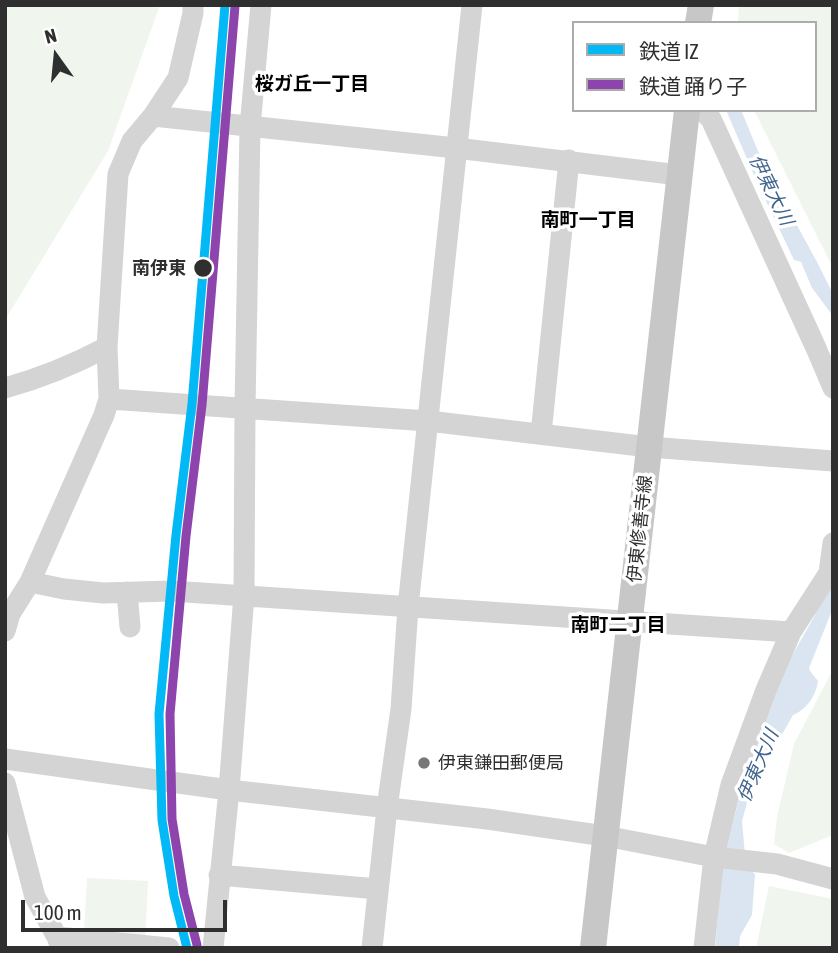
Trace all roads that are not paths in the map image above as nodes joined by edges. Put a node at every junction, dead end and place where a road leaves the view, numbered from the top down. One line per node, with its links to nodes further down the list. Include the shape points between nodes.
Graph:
1 (193, 5): 6 (street, via 178,78)
2 (261, 5): 7 (street)
3 (472, 5): 8 (street)
4 (687, 112): 10 (main road, 伊東修善寺線)
5 (704, 112): 12 (street)
6 (153, 116): 7 (street); 11 (street, via 131,141 118,174)
7 (250, 127): 8 (street); 15 (street)
8 (456, 148): 9 (street); 16 (street)
9 (569, 160): 10 (street); 17 (street)
10 (679, 175): 18 (main road, 伊東修善寺線)
11 (107, 346): 13 (street, via 78,363); 14 (street)
12 (833, 386)
13 (5, 388)
14 (109, 399): 15 (street); 21 (street)
15 (245, 407): 16 (street); 23 (street)
16 (428, 421): 17 (street); 24 (street)
17 (541, 435): 18 (street)
18 (649, 447): 19 (street); 26 (main road, 伊東修善寺線)
19 (833, 461)
20 (833, 543): 28 (street, via 829,573)
21 (30, 582): 22 (street); 25 (street)
22 (127, 592): 23 (street); 27 (street)
23 (244, 595): 24 (street); 31 (street)
24 (408, 607): 26 (street); 32 (street, via 401,709)
25 (7, 619)
26 (630, 620): 28 (street); 33 (main road, 伊東修善寺線)
27 (130, 627)
28 (791, 632): 34 (street, via 731,785)
29 (5, 759): 31 (street)
30 (5, 783): 38 (street, via 35,897)
31 (229, 790): 32 (street); 35 (street)
32 (387, 807): 33 (street); 37 (street)
33 (605, 836): 34 (street); 42 (main road, 伊東修善寺線)
34 (714, 857): 36 (street, via 777,864); 43 (street)
35 (219, 875): 37 (street); 40 (street)
36 (833, 879)
37 (378, 889): 41 (street)
38 (59, 942): 39 (street)
39 (170, 948)
40 (213, 948)
41 (372, 948)
42 (593, 948)
43 (704, 948)

